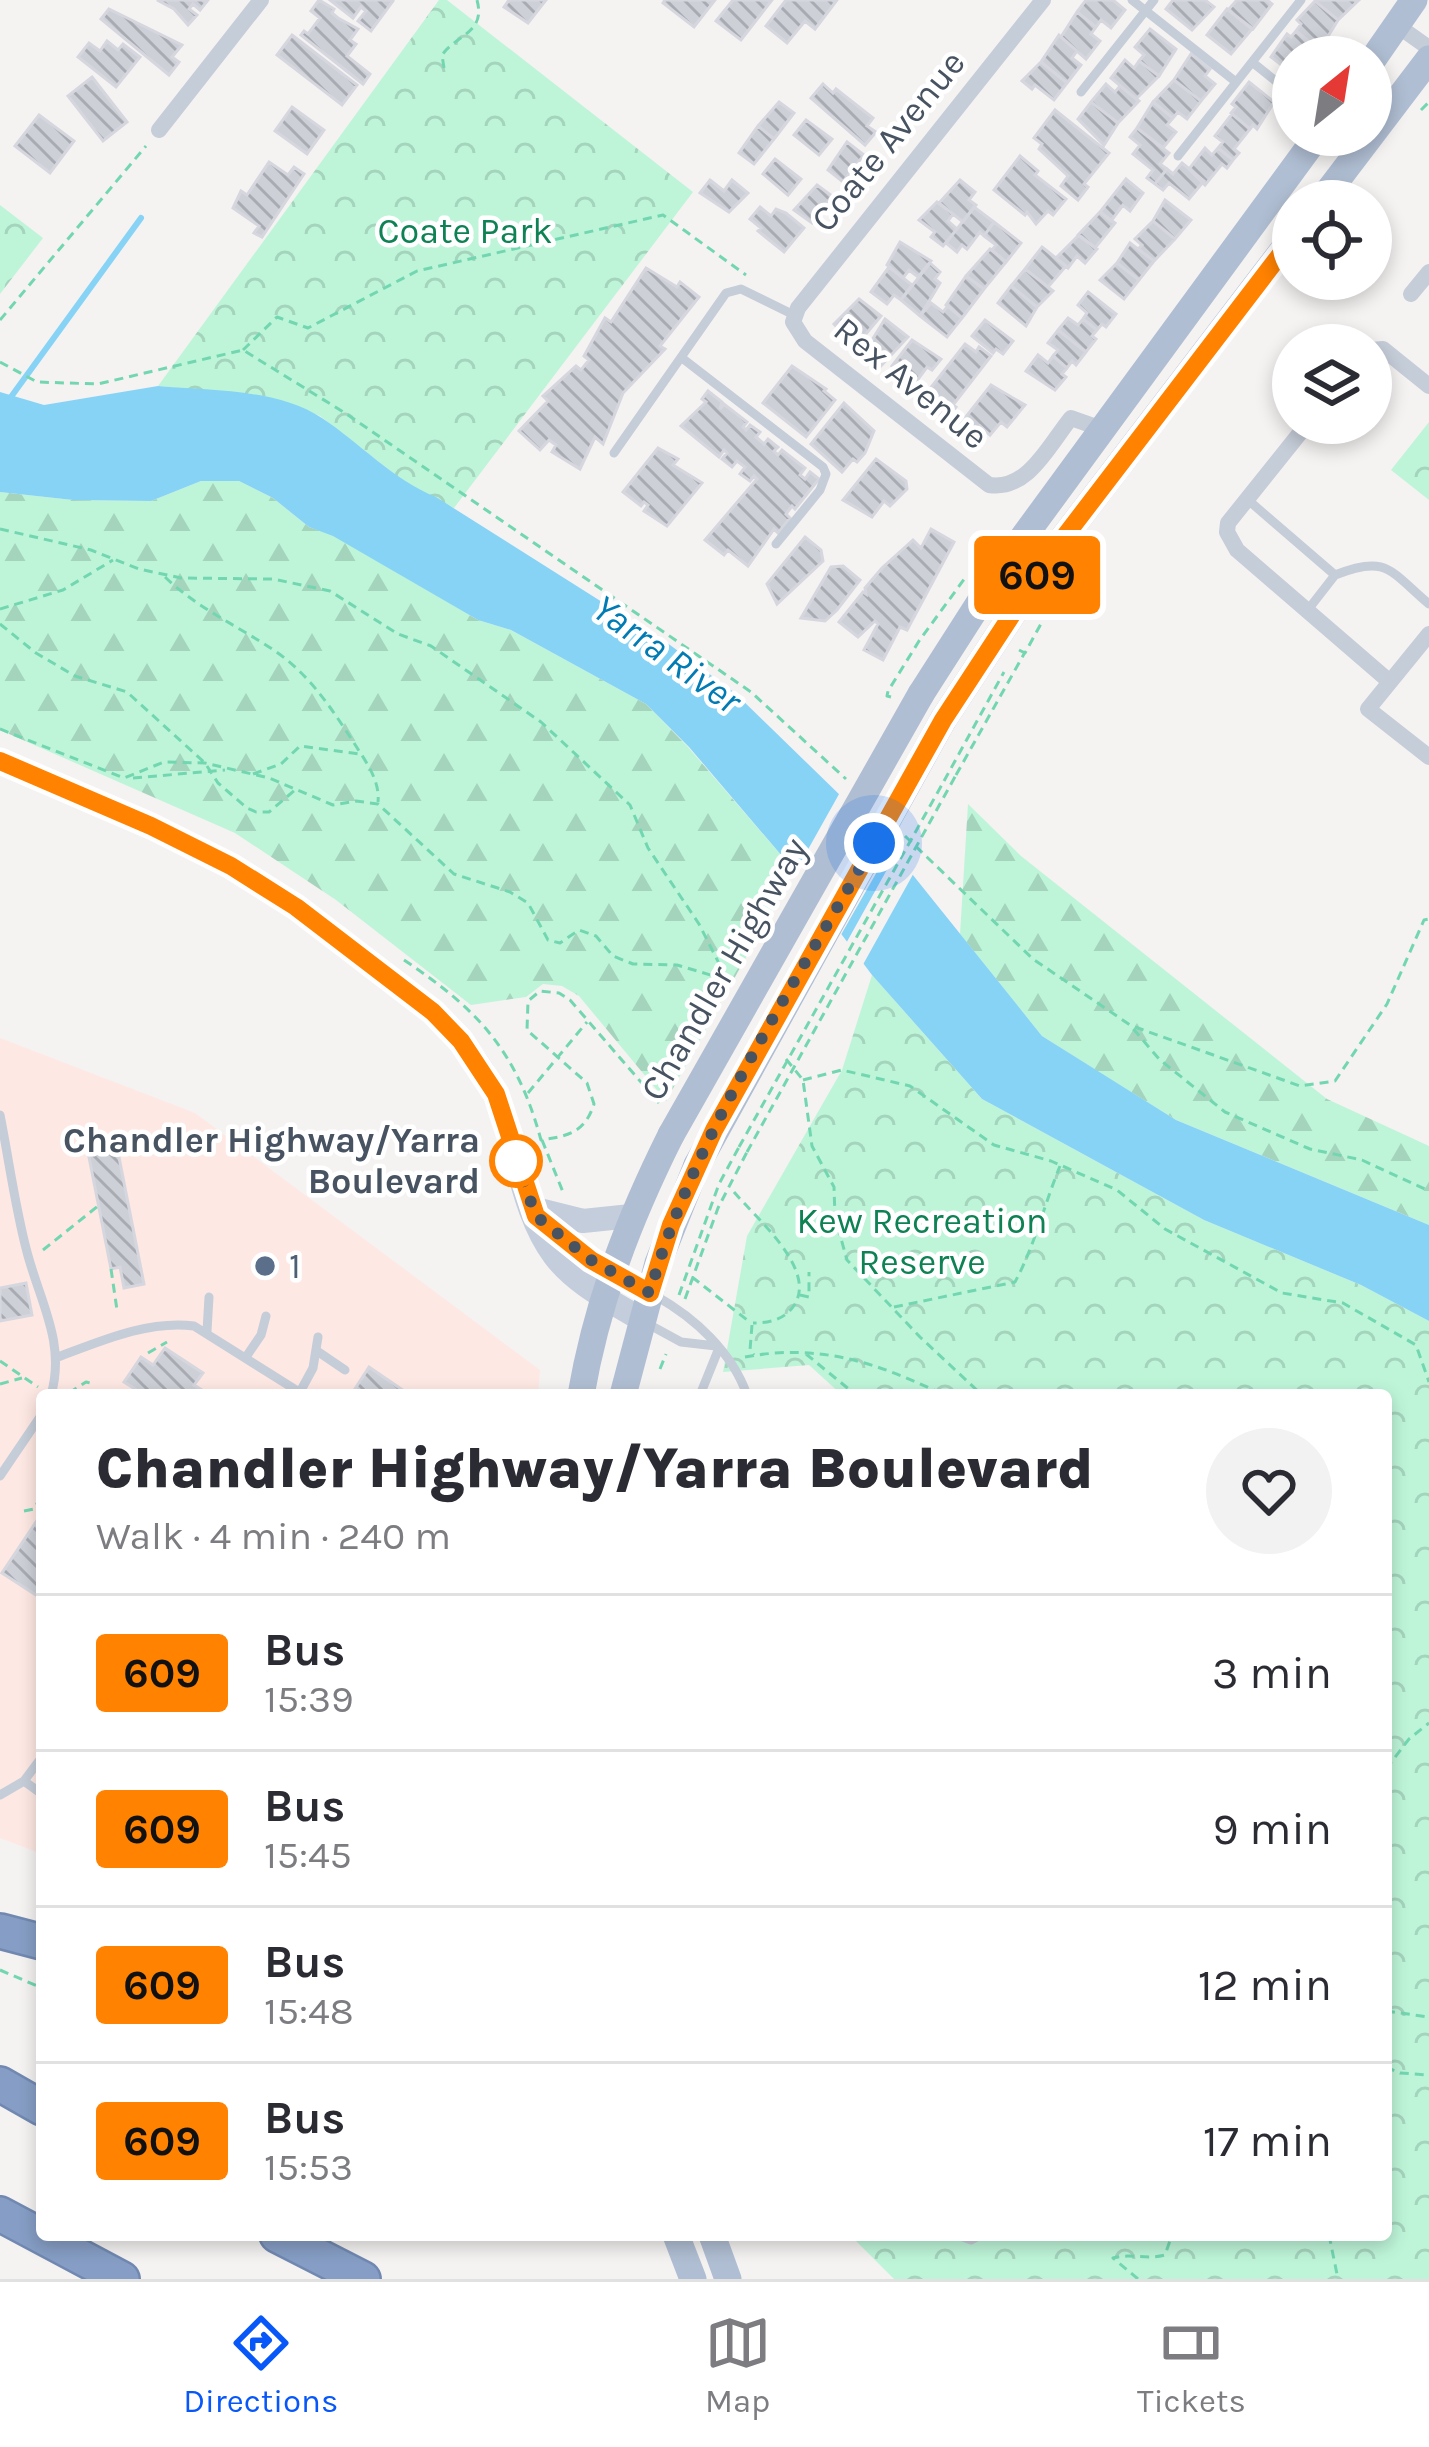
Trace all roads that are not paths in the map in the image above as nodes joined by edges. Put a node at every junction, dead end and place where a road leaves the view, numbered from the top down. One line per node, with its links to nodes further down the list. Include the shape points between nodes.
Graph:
1 (261, 0): 16 (street)
2 (1043, 0): 23 (street, Coate Avenue)
3 (1132, 0): 7 (lane)
4 (1154, 0): 7 (lane)
5 (1301, 0): 12 (lane)
6 (1414, 0): 8 (main road)
7 (1145, 10): 14 (lane); 15 (lane)
8 (1398, 26): 9 (main road); 10 (street)
9 (1390, 36)
10 (1429, 48)
11 (1429, 59): 19 (main road)
12 (1252, 62): 13 (lane); 14 (lane)
13 (1272, 78)
14 (1236, 82): 17 (lane)
15 (1081, 92)
16 (160, 129)
17 (1178, 156)
18 (1303, 156): 27 (main road, Chandler Highway)
19 (1337, 180)
20 (1272, 265): 44 (main road, Chandler Highway, bridge, via 1055,549 943,720 697,1165)
21 (1429, 272): 22 (street)
22 (1411, 294)
23 (794, 321): 25 (lane, via 733,288); 27 (street, Rex Avenue, via 805,340 997,487 1017,484 1077,411)
24 (1392, 356): 26 (street)
25 (682, 358): 29 (lane); 31 (lane, via 823,467 820,490)
26 (1429, 386)
27 (1102, 429): 41 (main road, Chandler Highway, bridge, via 908,696)
28 (1292, 444): 30 (street)
29 (614, 453)
30 (1248, 500): 32 (lane); 34 (street, via 1227,532)
31 (776, 544)
32 (1335, 575): 33 (lane, via 1379,564); 34 (lane)
33 (1429, 604)
34 (1307, 611): 36 (street)
35 (1429, 634): 36 (street)
36 (1390, 682): 37 (street, via 1368,709)
37 (1429, 758)
38 (0, 761): 40 (main road, via 231,866 433,1012 496,1094)
39 (0, 1115): 50 (lane)
40 (534, 1212): 41 (main road, via 583,1221); 42 (main road, via 558,1260)
41 (632, 1216): 42 (main road, Chandler Highway)
42 (607, 1284): 44 (main road); 56 (main road, Chandler Highway)
43 (209, 1297): 46 (lane)
44 (646, 1307): 48 (lane, via 682,1342); 48 (lane, via 681,1311); 57 (main road, Chandler Highway)
45 (266, 1316): 51 (lane)
46 (207, 1330): 50 (lane, via 163,1324); 51 (lane)
47 (318, 1337): 49 (lane)
48 (717, 1347): 58 (lane); 59 (lane)
49 (316, 1351): 52 (lane); 55 (lane)
50 (58, 1357): 53 (lane)
51 (246, 1357): 54 (lane)
52 (345, 1370)
53 (52, 1389)
54 (294, 1389)
55 (304, 1389)
56 (582, 1389)
57 (625, 1389)
58 (702, 1389)
59 (744, 1389)
60 (36, 1426): 61 (lane)
61 (0, 1476)
62 (36, 1765): 63 (lane)
63 (24, 1781): 64 (lane); 65 (lane)
64 (36, 1790)
65 (0, 1795)
66 (0, 1931): 67 (highway)
67 (36, 1940)
68 (0, 2084): 69 (highway)
69 (36, 2105)
70 (0, 2214): 71 (highway)
71 (36, 2233)
72 (51, 2241): 77 (highway)
73 (289, 2241): 78 (highway)
74 (678, 2241): 79 (main road)
75 (715, 2241): 76 (main road)
76 (730, 2276)
77 (122, 2279)
78 (363, 2279)
79 (694, 2279)

